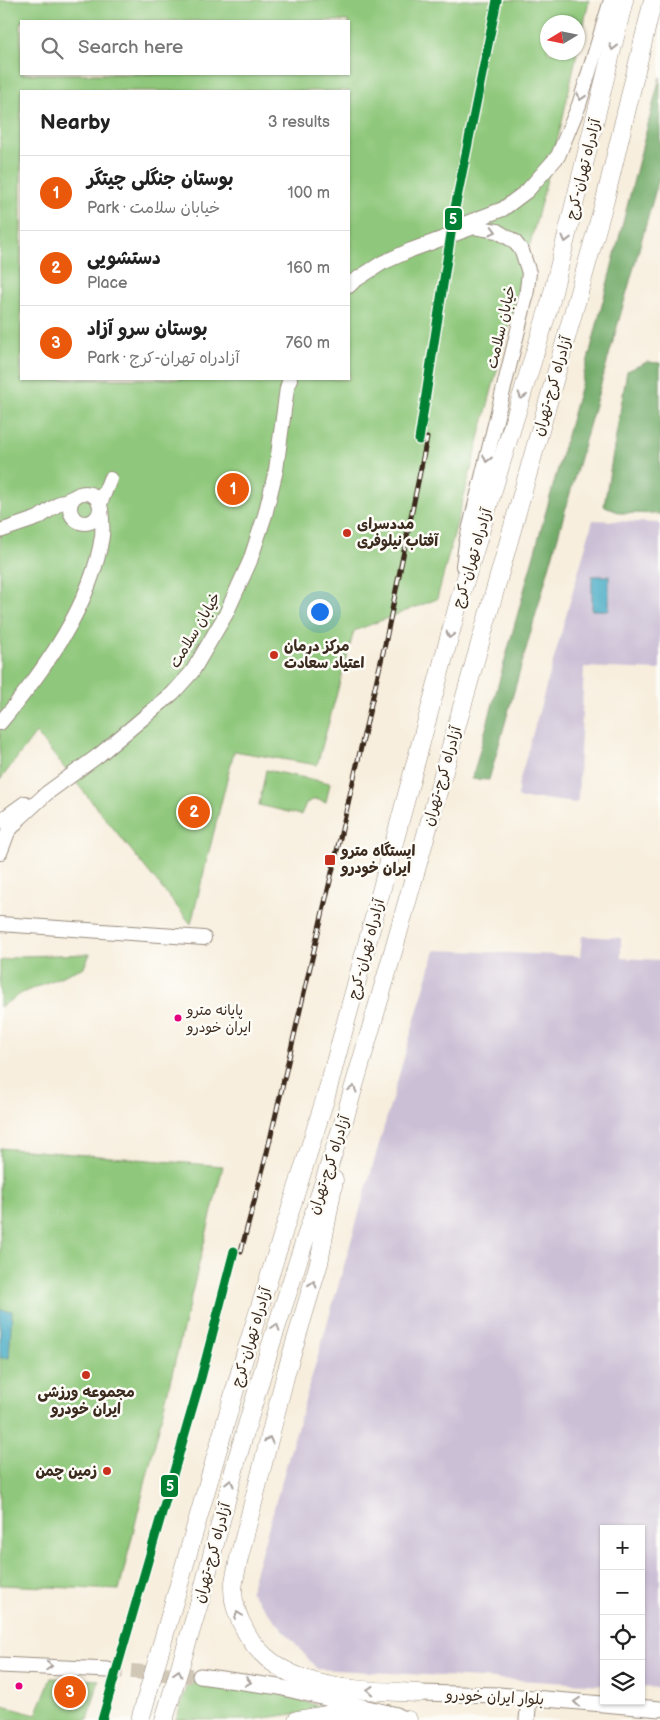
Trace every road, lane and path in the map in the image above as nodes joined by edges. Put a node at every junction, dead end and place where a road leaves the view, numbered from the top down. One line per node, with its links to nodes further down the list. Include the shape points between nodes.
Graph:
1 (611, 0): 4 (main road, one-way to 4, via 579,105 558,156 527,191 503,209 395,249 371,261)
2 (624, 0): 16 (highway, آزادراه تهران-کرج, one-way to 16, via 551,300)
3 (653, 0): 22 (highway, آزادراه کرج-تهران, one-way to 3, via 605,200)
4 (350, 277)
5 (350, 285): 16 (main road, خیابان سلامت, one-way to 16, via 411,250 474,227 497,231 514,240 522,251 529,273 526,298 466,543)
6 (284, 380): 8 (main road, خیابان سلامت, via 278,401)
7 (290, 380): 8 (main road, خیابان سلامت)
8 (271, 469): 18 (main road, خیابان سلامت, via 231,588 208,634 187,664 138,715); 19 (main road, خیابان سلامت, via 265,514 250,560 226,614 192,672 173,693 20,818 8,832)
9 (88, 492): 10 (main road); 11 (main road, via 95,495); 11 (main road, via 110,479)
10 (74, 497): 12 (main road); 13 (main road, via 70,511)
11 (101, 506): 13 (main road, via 94,522 87,524); 15 (main road, via 103,533)
12 (46, 514): 13 (main road); 14 (main road)
13 (76, 520): 15 (main road, via 92,536)
14 (0, 531)
15 (99, 553): 17 (main road, via 73,618 46,662)
16 (459, 601): 30 (highway, آزادراه تهران-کرج, one-way to 30, via 326,1096 247,1348)
17 (0, 723)
18 (0, 821)
19 (0, 853)
20 (0, 924): 21 (main road)
21 (204, 938)
22 (345, 1117): 26 (highway, one-way to 22, via 363,1690 313,1682 293,1675 273,1664 251,1642 236,1613 233,1589 239,1558 286,1373 319,1263); 31 (highway, آزادراه کرج-تهران, one-way to 22, via 201,1597 236,1459)
23 (0, 1665): 24 (main road, one-way to 24)
24 (108, 1670)
25 (200, 1676): 34 (main road, one-way to 34, via 279,1687)
26 (419, 1693): 27 (main road, بلوار ایران خودرو)
27 (529, 1698): 28 (main road, بلوار ایران خودرو, one-way to 27); 35 (main road)
28 (660, 1709)
29 (362, 1719): 32 (highway, via 349,1713); 33 (highway)
30 (140, 1720)
31 (164, 1720)
32 (298, 1720)
33 (408, 1720)
34 (414, 1720)
35 (527, 1720)

